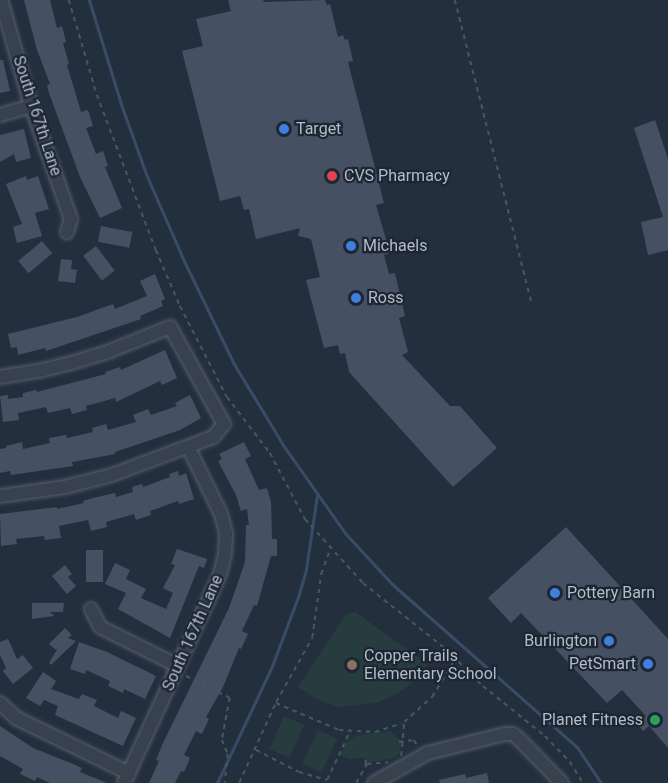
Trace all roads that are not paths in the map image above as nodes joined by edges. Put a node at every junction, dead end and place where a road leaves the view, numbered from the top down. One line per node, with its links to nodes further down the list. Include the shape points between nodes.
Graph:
1 (2, 0): 2 (street, South 167th Lane)
2 (31, 106): 3 (street); 4 (street, South 167th Lane, via 71,219)
3 (0, 115)
4 (67, 232)
5 (0, 377): 6 (street, via 78,361 170,327 224,424 213,437)
6 (188, 447): 7 (street, via 112,475 65,487); 9 (street, South 167th Lane, via 215,499 226,533 220,574)
7 (0, 496)
8 (90, 609): 9 (street, via 100,627)
9 (176, 669): 11 (street, South 167th Lane)
10 (0, 704): 11 (street, via 16,718)
11 (127, 778)
12 (374, 783): 13 (street, via 421,757 505,734 513,734)
13 (562, 783)

